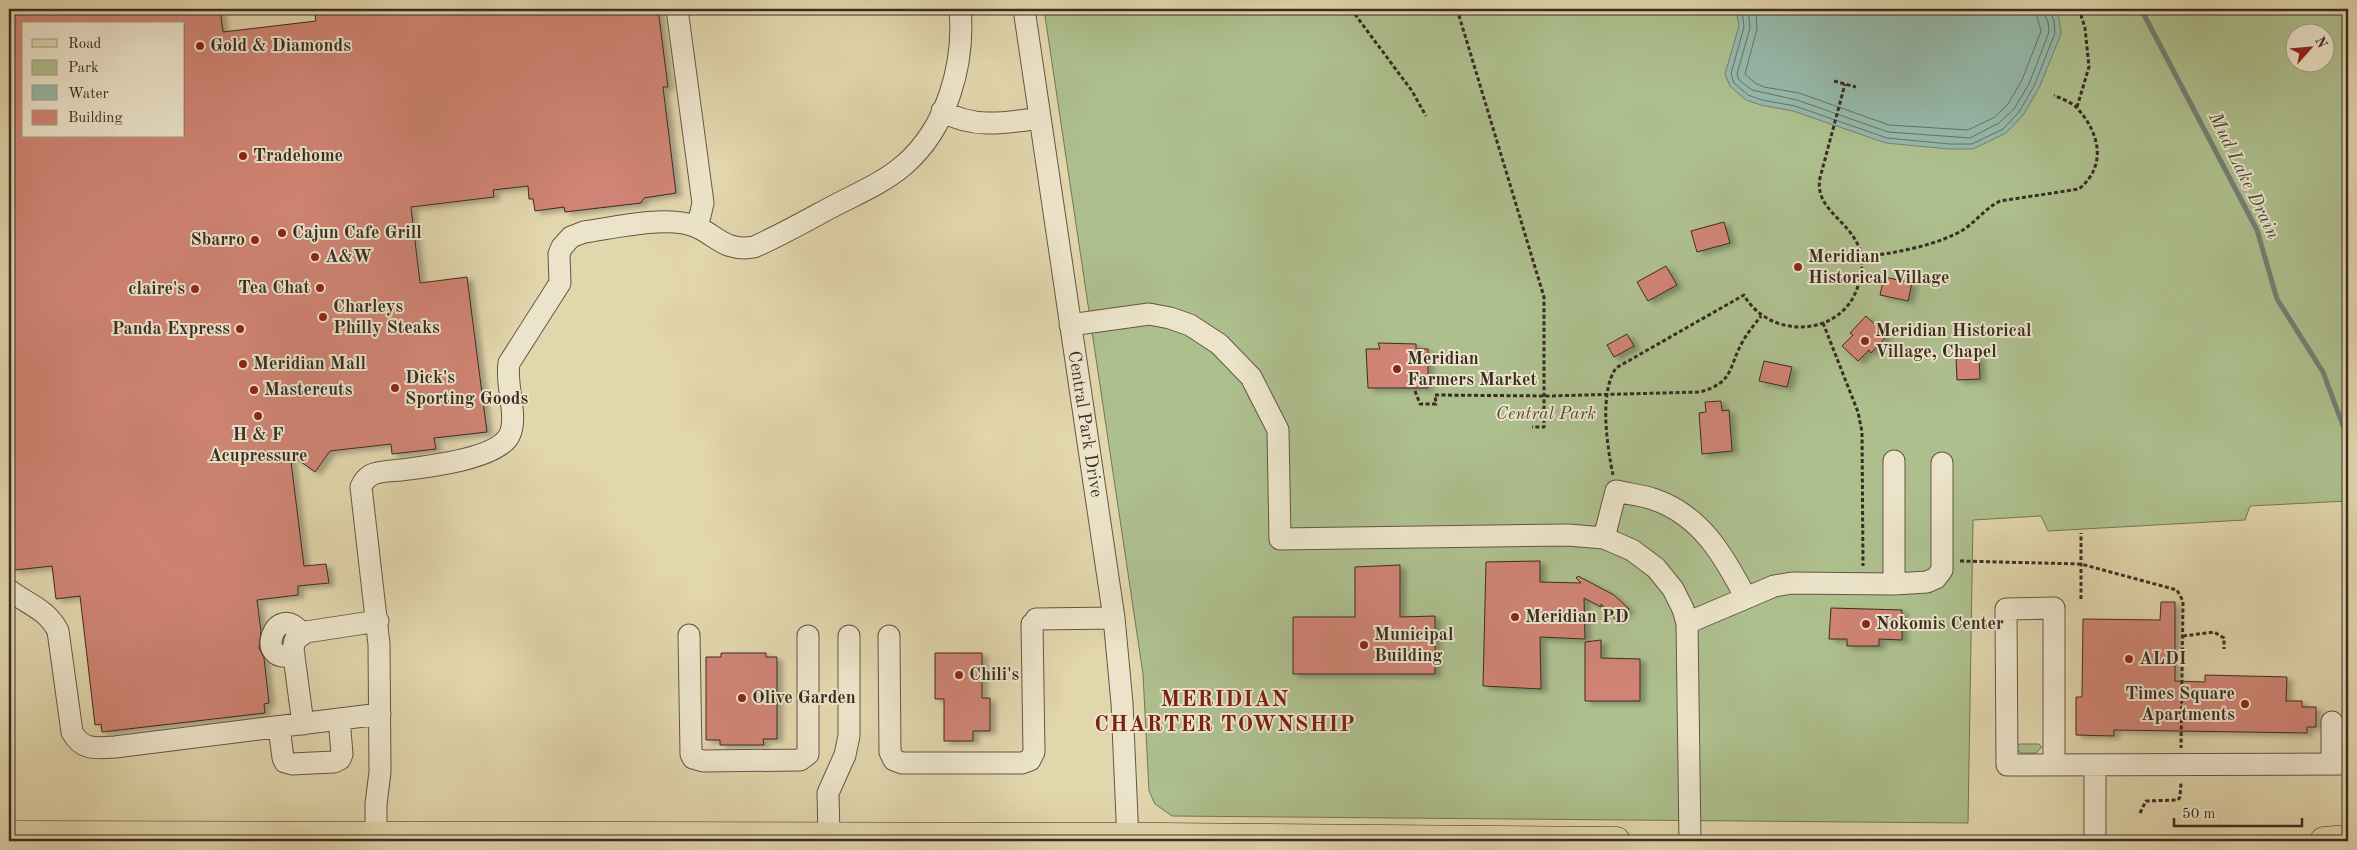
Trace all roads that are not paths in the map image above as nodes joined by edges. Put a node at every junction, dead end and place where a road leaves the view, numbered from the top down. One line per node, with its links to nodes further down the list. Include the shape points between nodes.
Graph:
1 (677, 9): 6 (street, via 703,203)
2 (960, 9): 4 (street, via 958,60)
3 (1024, 9): 5 (street, Central Park Drive)
4 (942, 111): 5 (street, via 962,121 983,124); 6 (street, via 918,150 890,175 762,243 744,249 731,248)
5 (1040, 118): 7 (street, Central Park Drive)
6 (694, 226): 15 (street, via 662,222 584,232 570,237 559,254 560,283 509,363 512,428 506,441 494,449 474,455 437,465 372,474 366,479 361,487)
7 (1070, 325): 10 (street, via 1149,314 1170,318 1190,325 1219,344 1252,377 1278,430 1280,539 1560,535); 14 (street, Central Park Drive)
8 (1894, 461): 11 (street)
9 (1942, 462): 11 (street, via 1942,570 1936,578 1926,582)
10 (1604, 538): 13 (street, via 1616,491 1653,499 1683,513 1711,539); 16 (street, via 1632,550 1656,568 1673,589)
11 (1894, 584): 13 (street, via 1792,582)
12 (9, 590): 25 (street, via 40,609 58,631 72,732 86,748)
13 (1746, 598): 16 (street)
14 (1114, 618): 20 (street, via 1034,622 1034,752 1030,760 1022,763 894,760 890,752); 33 (street, Central Park Drive, via 1122,703)
15 (378, 621): 21 (street); 24 (street, via 301,633 293,644)
16 (1687, 623): 38 (street)
17 (689, 636): 18 (street, via 691,754 703,761 800,760 808,754)
18 (808, 636)
19 (849, 636): 32 (street, via 849,736 845,755 828,793)
20 (889, 636)
21 (380, 714): 22 (street); 31 (street)
22 (339, 719): 24 (street); 25 (street, via 342,754 334,762 286,762)
23 (2332, 722): 26 (street)
24 (303, 724): 25 (street)
25 (279, 727)
26 (2340, 764): 28 (street)
27 (2054, 765): 27 (street, via 2007,765 2006,609 2054,608); 28 (street)
28 (2095, 765): 39 (street)
29 (9, 835): 30 (main road)
30 (68, 838): 31 (main road)
31 (376, 838): 32 (main road)
32 (820, 839): 33 (main road)
33 (1128, 839): 35 (main road)
34 (2348, 839): 40 (main road)
35 (1351, 840): 36 (main road)
36 (1384, 840): 37 (main road)
37 (1616, 841)
38 (1690, 841)
39 (2095, 841)
40 (2324, 841)

